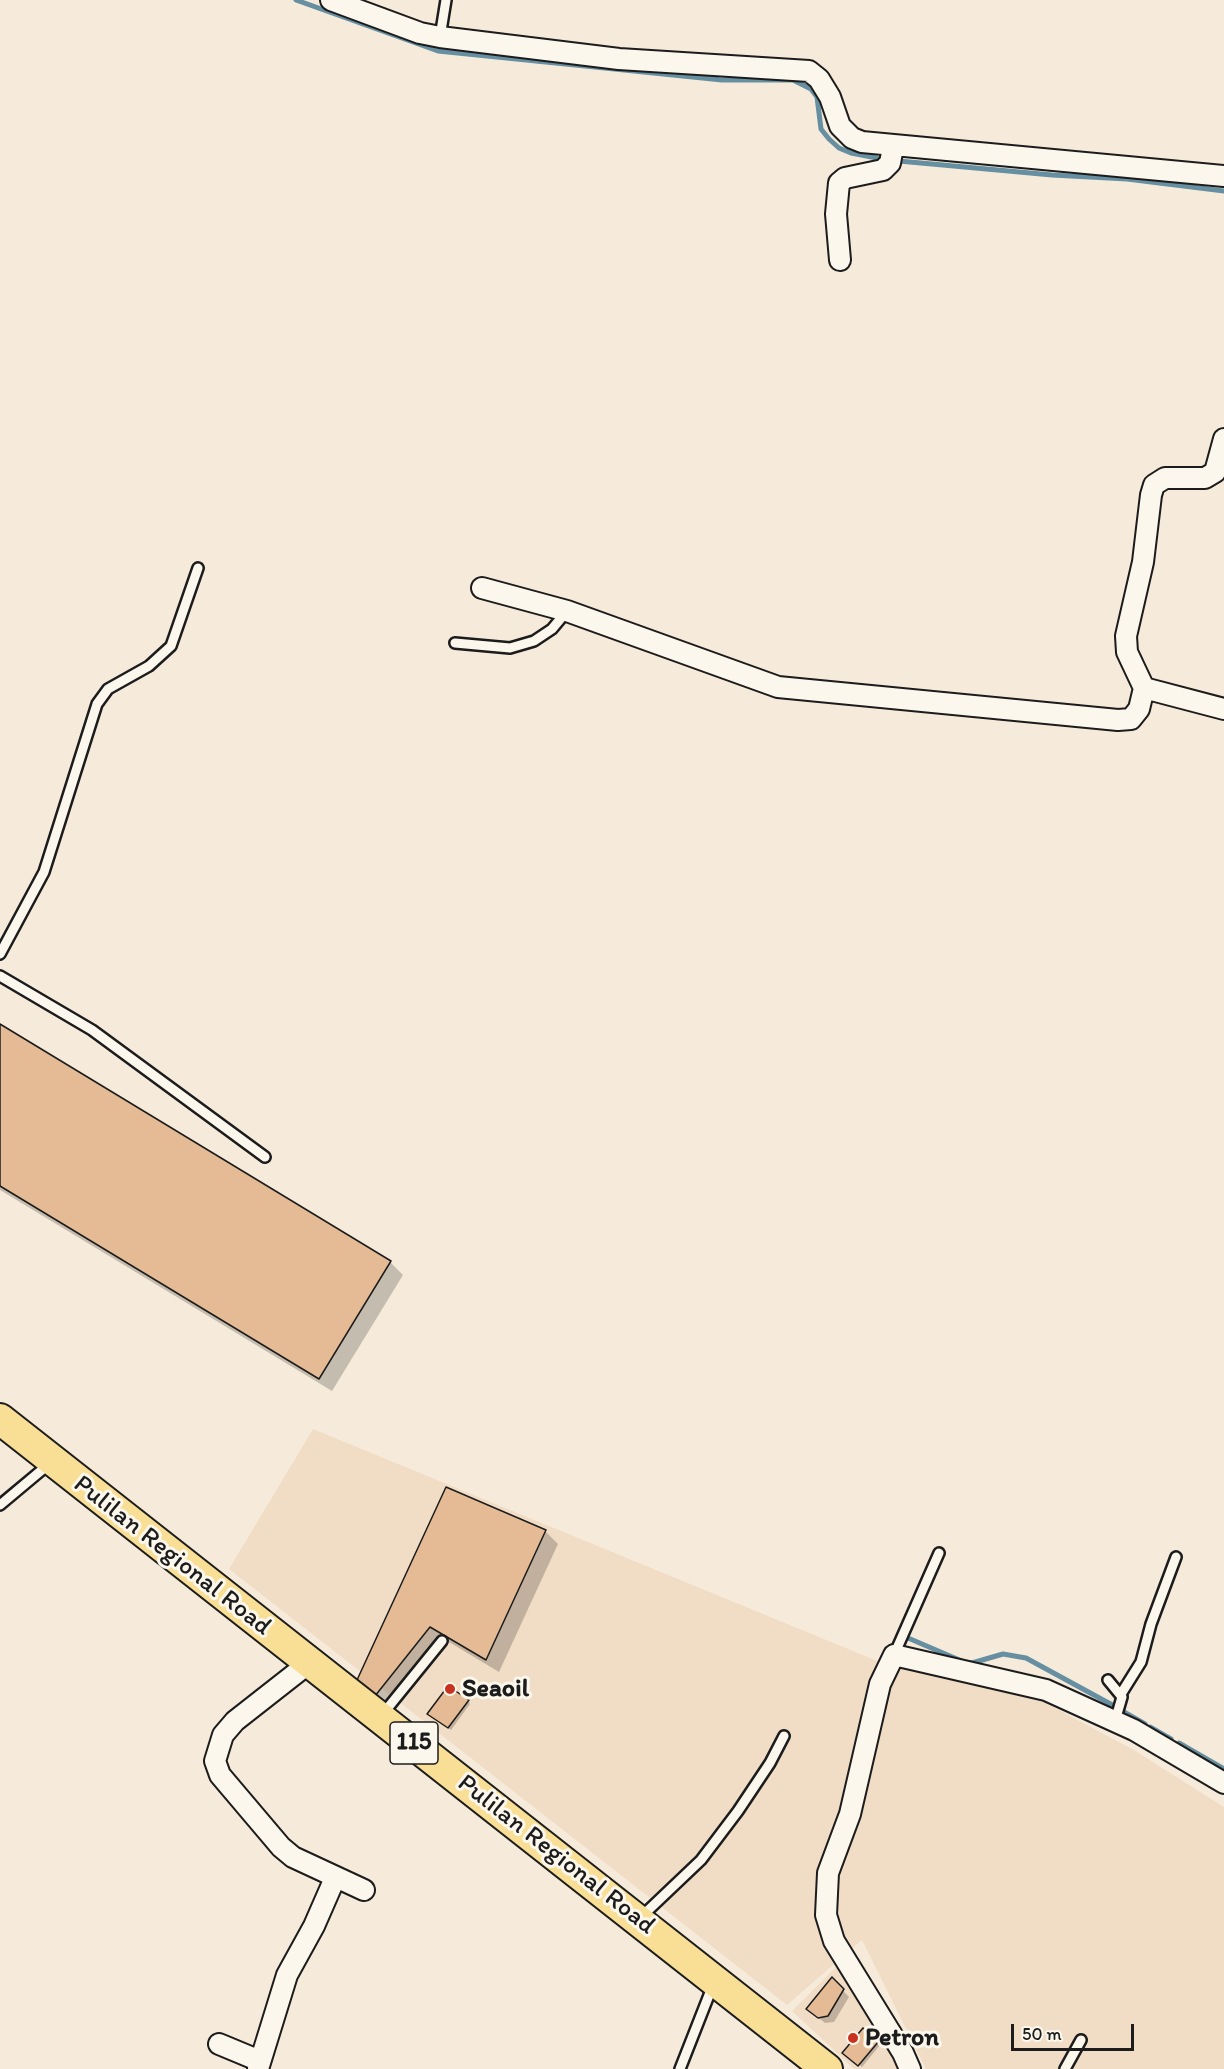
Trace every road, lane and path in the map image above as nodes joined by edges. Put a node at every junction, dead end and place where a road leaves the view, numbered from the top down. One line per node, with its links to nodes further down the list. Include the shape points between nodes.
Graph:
1 (331, 0): 3 (street)
2 (446, 0): 3 (lane)
3 (440, 37): 4 (street, via 619,59 809,71 819,79 840,126 852,138)
4 (893, 147): 5 (street); 6 (street, via 890,163 883,170 845,178 839,183 836,214)
5 (1224, 176)
6 (840, 260)
7 (1224, 440): 12 (street, via 1215,472 1205,478 1165,478 1154,485 1143,562 1126,636 1127,652)
8 (198, 568): 14 (lane, via 171,646 149,666 108,689 97,704 44,872)
9 (482, 588): 10 (street)
10 (567, 611): 11 (lane, via 552,629 534,641 510,648); 12 (street, via 778,687 1118,720 1131,719 1139,709)
11 (455, 643)
12 (1144, 688): 13 (street)
13 (1224, 709)
14 (0, 954)
15 (0, 975): 16 (lane, via 92,1030)
16 (265, 1157)
17 (0, 1419): 18 (main road, Pulilan Regional Road / 115)
18 (52, 1461): 19 (lane); 24 (main road, Pulilan Regional Road / 115)
19 (0, 1505)
20 (939, 1553): 23 (lane)
21 (1176, 1557): 26 (lane, via 1141,1662)
22 (442, 1641): 27 (lane)
23 (894, 1655): 28 (street, via 1046,1690); 40 (street, via 880,1684 850,1814 828,1873 826,1915 834,1941)
24 (309, 1663): 27 (main road, Pulilan Regional Road / 115); 31 (street, via 235,1721 223,1735 215,1761 220,1775 281,1847)
25 (1108, 1680): 26 (lane)
26 (1121, 1694): 28 (lane)
27 (380, 1717): 33 (main road, Pulilan Regional Road / 115)
28 (1115, 1721): 30 (street)
29 (784, 1736): 33 (lane, via 738,1811 701,1860)
30 (1224, 1783)
31 (335, 1878): 32 (street); 37 (street, via 286,1975)
32 (364, 1890)
33 (639, 1920): 34 (main road, Pulilan Regional Road / 115)
34 (715, 1980): 38 (lane); 39 (main road, Pulilan Regional Road / 115)
35 (1081, 2040): 41 (lane)
36 (219, 2044): 37 (street)
37 (259, 2065)
38 (680, 2069)
39 (827, 2069)
40 (910, 2069)
41 (1065, 2069)

